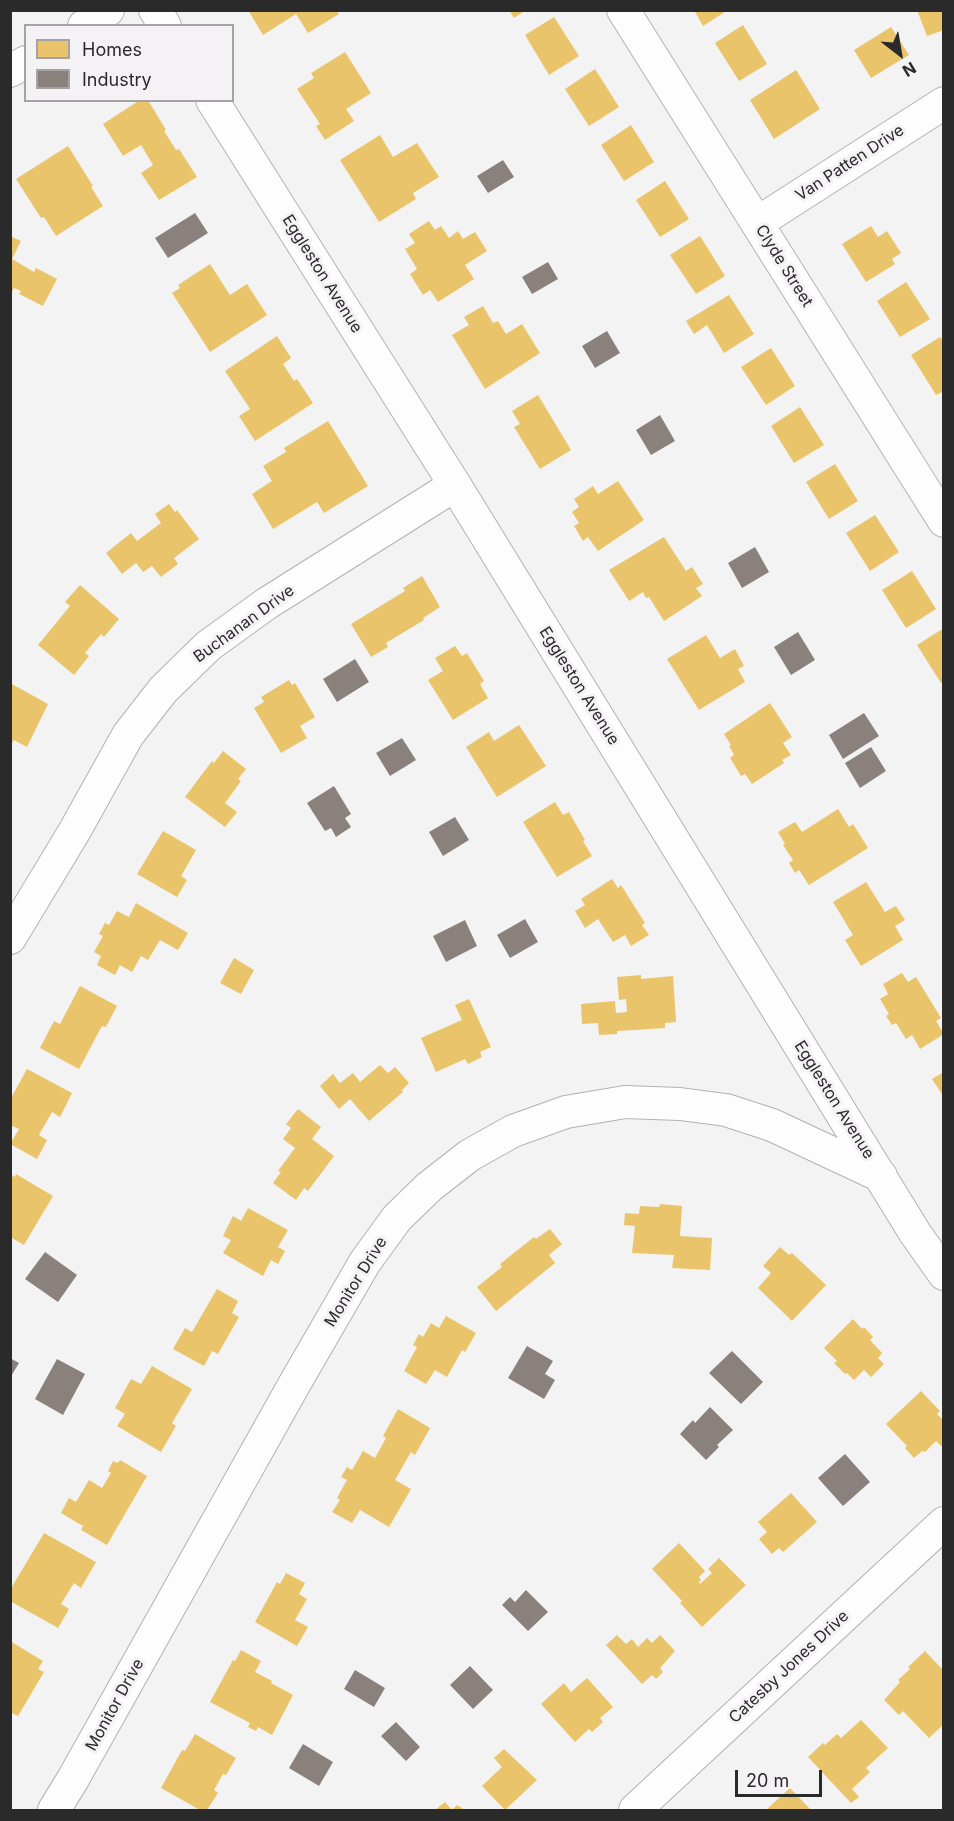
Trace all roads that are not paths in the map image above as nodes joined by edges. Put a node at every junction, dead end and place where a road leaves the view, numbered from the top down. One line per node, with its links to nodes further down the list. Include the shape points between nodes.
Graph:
1 (108, 10): 4 (street)
2 (155, 10): 5 (street)
3 (623, 10): 10 (street, Clyde Street)
4 (87, 24)
5 (164, 24)
6 (24, 63): 7 (street)
7 (10, 71)
8 (213, 102): 11 (street, Eggleston Avenue)
9 (944, 103): 10 (street, Van Patten Drive)
10 (757, 223): 12 (street, Clyde Street)
11 (455, 485): 13 (street, Buchanan Drive, via 266,604 208,646 163,690 128,735); 14 (street, Eggleston Avenue)
12 (944, 521)
13 (10, 938)
14 (881, 1176): 15 (street, Eggleston Avenue); 17 (street, Monitor Drive, via 772,1125 726,1110 680,1104 625,1102 566,1112 513,1131 470,1155 398,1218 366,1262)
15 (944, 1274)
16 (944, 1523): 18 (street, Catesby Jones Drive)
17 (54, 1810)
18 (635, 1810)

